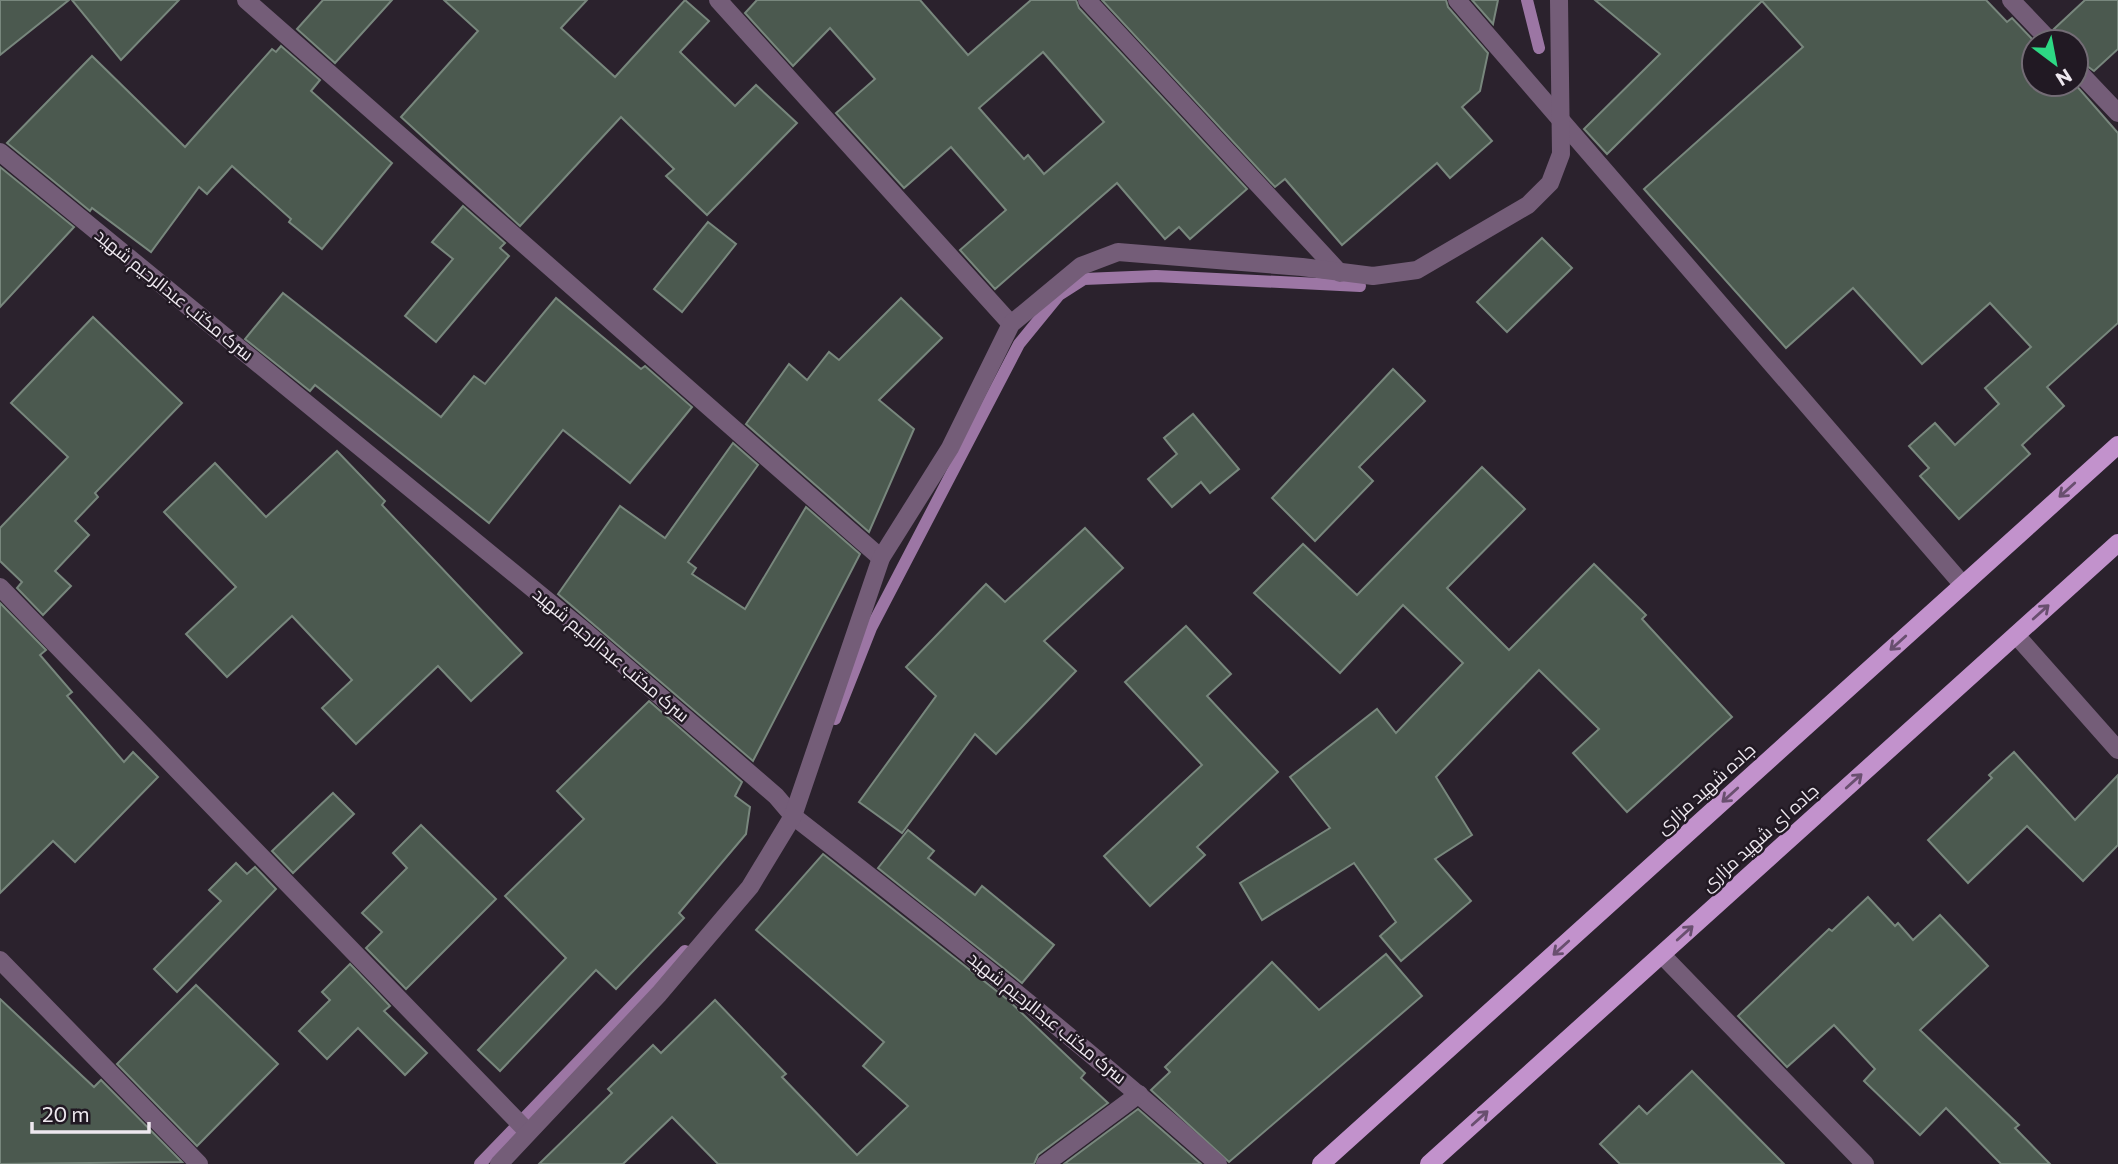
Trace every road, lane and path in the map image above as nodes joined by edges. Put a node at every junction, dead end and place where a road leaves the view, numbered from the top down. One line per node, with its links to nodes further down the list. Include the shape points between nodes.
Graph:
1 (246, 0): 16 (street)
2 (718, 0): 13 (street)
3 (1087, 0): 12 (street)
4 (1457, 0): 10 (street)
5 (1559, 0): 10 (street)
6 (2011, 0): 7 (street)
7 (2038, 28)
8 (2090, 84): 9 (street)
9 (2118, 113)
10 (1561, 117): 12 (street, via 1561,154 1550,183 1528,205 1417,270 1373,276); 17 (street)
11 (0, 152): 21 (street, سرک مکتب عبدالرحیم شهید, via 588,634 776,796)
12 (1340, 273): 13 (street, via 1118,252 1081,266)
13 (1012, 324): 16 (street, via 950,448)
14 (2118, 445): 17 (main road, جاده شهید مزاری, one-way to 17)
15 (2118, 543): 19 (main road, جاده ای شهید مزاری, one-way to 15)
16 (881, 558): 21 (street)
17 (1963, 585): 30 (main road, جاده شهید مزاری, one-way to 30)
18 (0, 587): 25 (street)
19 (2015, 635): 20 (street); 22 (main road, جاده ای شهید مزاری, one-way to 19)
20 (2118, 750)
21 (793, 816): 24 (street, سرک مکتب عبدالرحیم شهید); 25 (street, via 750,887 659,994)
22 (1662, 955): 31 (main road, جاده ای شهید مزاری, one-way to 22); 32 (street)
23 (0, 960): 26 (street)
24 (1139, 1094): 28 (street); 29 (street, سرک مکتب عبدالرحیم شهید)
25 (528, 1132): 27 (street)
26 (199, 1164)
27 (499, 1164)
28 (1045, 1164)
29 (1218, 1164)
30 (1321, 1164)
31 (1429, 1164)
32 (1866, 1164)

